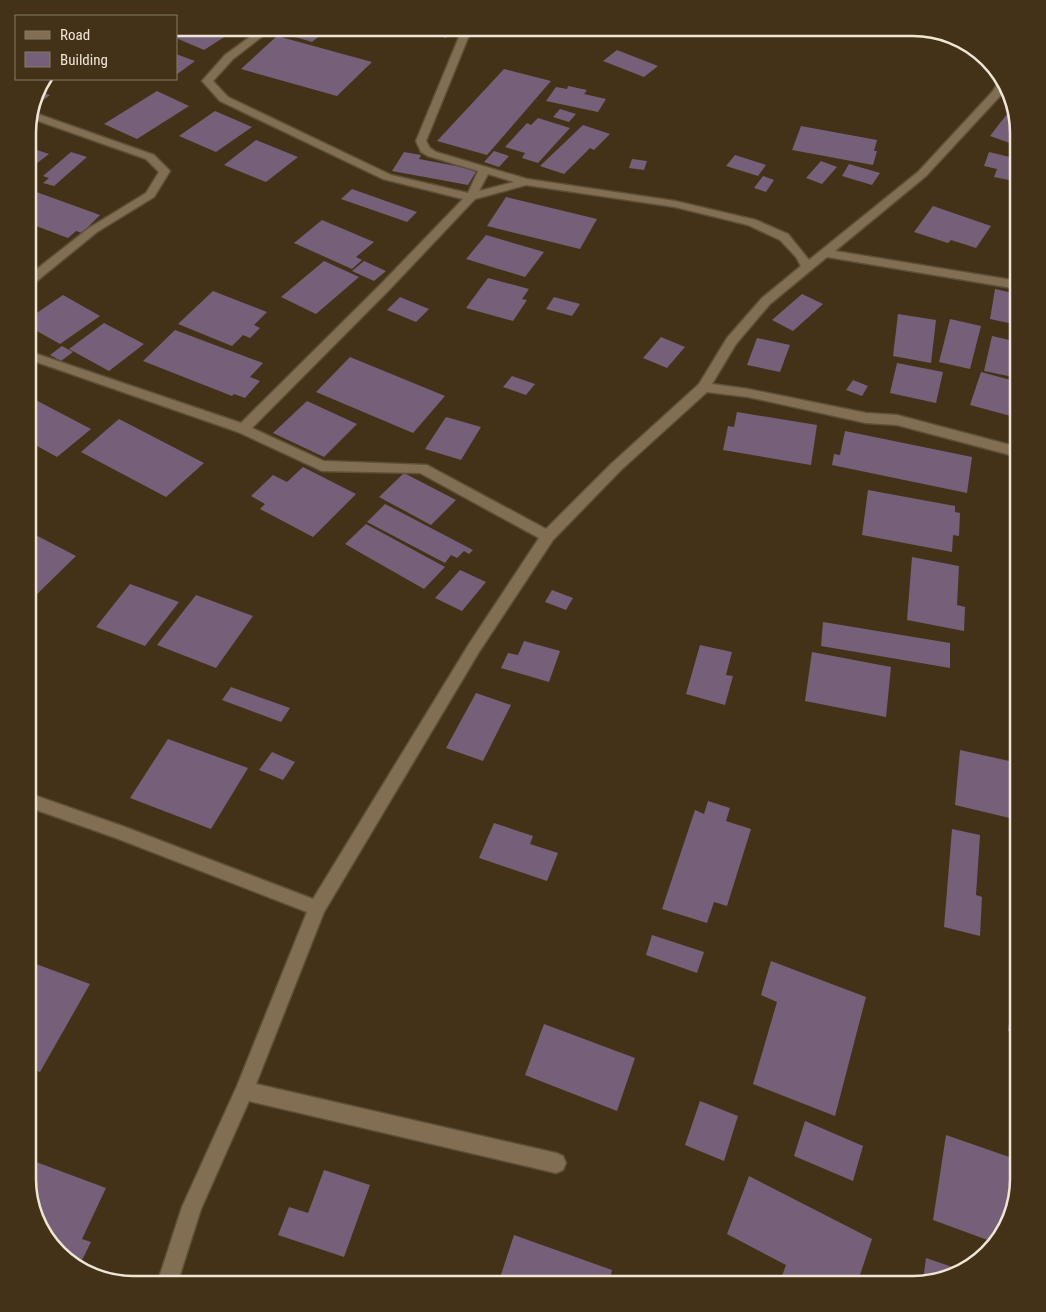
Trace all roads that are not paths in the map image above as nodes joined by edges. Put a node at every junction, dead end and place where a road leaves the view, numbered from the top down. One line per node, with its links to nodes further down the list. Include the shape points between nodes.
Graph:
1 (257, 36): 7 (street, via 229,57 207,81 224,99 386,177)
2 (464, 36): 5 (street, via 421,141 425,150 432,154)
3 (999, 89): 8 (street, via 922,174)
4 (38, 117): 10 (street, via 150,157 165,171 150,195 93,230)
5 (485, 169): 6 (street); 7 (street)
6 (526, 182): 7 (street); 9 (street, via 675,204 752,222 784,237)
7 (471, 197): 14 (street)
8 (826, 253): 9 (street); 11 (street)
9 (808, 268): 13 (street, via 766,301 731,341)
10 (36, 276)
11 (1010, 284)
12 (36, 358): 14 (street)
13 (704, 386): 15 (street, via 866,418 897,420); 16 (street, via 616,467)
14 (243, 429): 16 (street, via 322,466 422,468)
15 (1010, 450)
16 (548, 536): 18 (street, via 474,648)
17 (36, 803): 18 (street)
18 (317, 908): 19 (street)
19 (244, 1091): 20 (street); 21 (street, via 192,1207)
20 (556, 1163)
21 (170, 1276)

